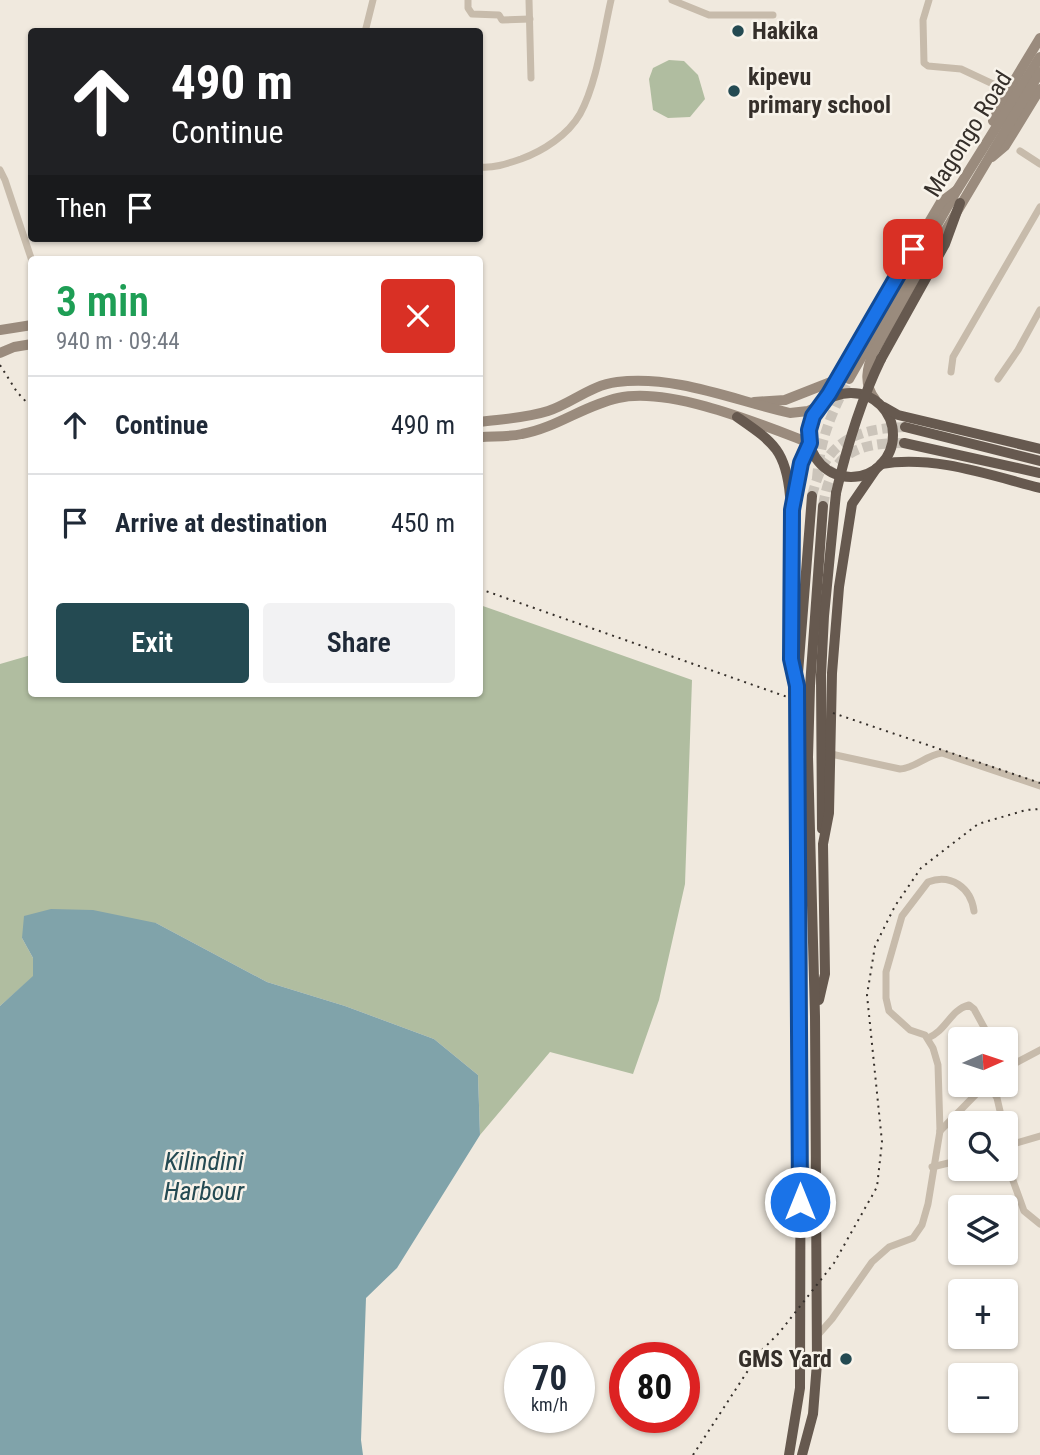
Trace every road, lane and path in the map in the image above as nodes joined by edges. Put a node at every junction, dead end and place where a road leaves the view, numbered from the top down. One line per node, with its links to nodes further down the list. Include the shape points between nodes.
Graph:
1 (373, 0): 9 (street)
2 (468, 0): 8 (street, via 472,14)
3 (529, 0): 8 (street)
4 (611, 0): 20 (street, via 592,80 575,122 532,155 503,166)
5 (672, 0): 7 (street, via 709,15)
6 (929, 0): 15 (street, via 923,19 924,63 961,69)
7 (773, 15)
8 (530, 19): 13 (street)
9 (366, 28)
10 (1040, 38): 15 (main road)
11 (1039, 59): 16 (main road, Magongo Road)
12 (1040, 72): 18 (main road)
13 (531, 78)
14 (1040, 89): 18 (main road, via 1005,146)
15 (1008, 91): 16 (main road)
16 (988, 138): 22 (main road, Magongo Road)
17 (1020, 152): 19 (street)
18 (986, 162): 23 (main road, Magongo Road)
19 (1040, 164)
20 (483, 167)
21 (0, 170): 25 (street)
22 (957, 190): 32 (main road, Magongo Road); 34 (main road, via 941,202)
23 (960, 203): 36 (main road, Magongo Road, via 874,351 867,383); 55 (highway, bridge, via 945,244 866,390 836,493 821,675)
24 (1040, 208): 31 (street, via 953,357)
25 (30, 256)
26 (1040, 310): 33 (street)
27 (28, 327): 28 (main road)
28 (1, 330)
29 (28, 344): 30 (main road)
30 (0, 353)
31 (951, 372)
32 (849, 379)
33 (998, 379)
34 (836, 380): 35 (main road, via 785,400); 37 (main road)
35 (747, 402): 37 (main road, via 790,413); 39 (main road, via 663,381 616,382 551,410)
36 (878, 403): 37 (highway, via 858,393 845,393); 44 (highway, via 898,415); 46 (highway, via 893,435 890,451)
37 (821, 405): 42 (highway, via 813,416)
38 (737, 417): 41 (main road, via 664,396 638,394 601,402 524,434); 42 (main road); 51 (highway, via 768,439 781,456)
39 (483, 422)
40 (905, 427): 45 (highway)
41 (483, 437)
42 (810, 443): 46 (highway, via 815,457 836,474 863,475); 51 (highway, via 801,463)
43 (904, 443): 47 (highway)
44 (1040, 449)
45 (1040, 460)
46 (878, 467): 48 (highway, via 906,460 928,462); 53 (highway, via 852,505 843,552 832,662)
47 (1040, 473)
48 (1040, 488)
49 (813, 496): 52 (highway)
50 (823, 506): 57 (highway, via 808,757)
51 (792, 510): 52 (highway, via 791,659)
52 (797, 686): 71 (highway, via 800,1375)
53 (831, 754): 54 (street, via 905,769 926,756 942,753); 55 (highway, via 830,813)
54 (1040, 785)
55 (823, 844): 57 (highway, via 825,974)
56 (974, 911): 59 (street, via 963,887 951,880 933,880 900,920 886,972 887,1008 911,1030)
57 (815, 1016): 70 (highway)
58 (984, 1027): 59 (street, via 969,1005)
59 (928, 1038): 63 (street, via 939,1065)
60 (1040, 1050): 61 (street)
61 (1018, 1061)
62 (975, 1097): 63 (street)
63 (940, 1131): 67 (street)
64 (1040, 1136): 65 (street)
65 (1018, 1142)
66 (948, 1163): 67 (street)
67 (933, 1167): 70 (street, via 919,1232 872,1262)
68 (1013, 1181): 69 (street, via 1024,1211)
69 (1040, 1224)
70 (816, 1336): 72 (highway, via 814,1404)
71 (789, 1455)
72 (802, 1455)

